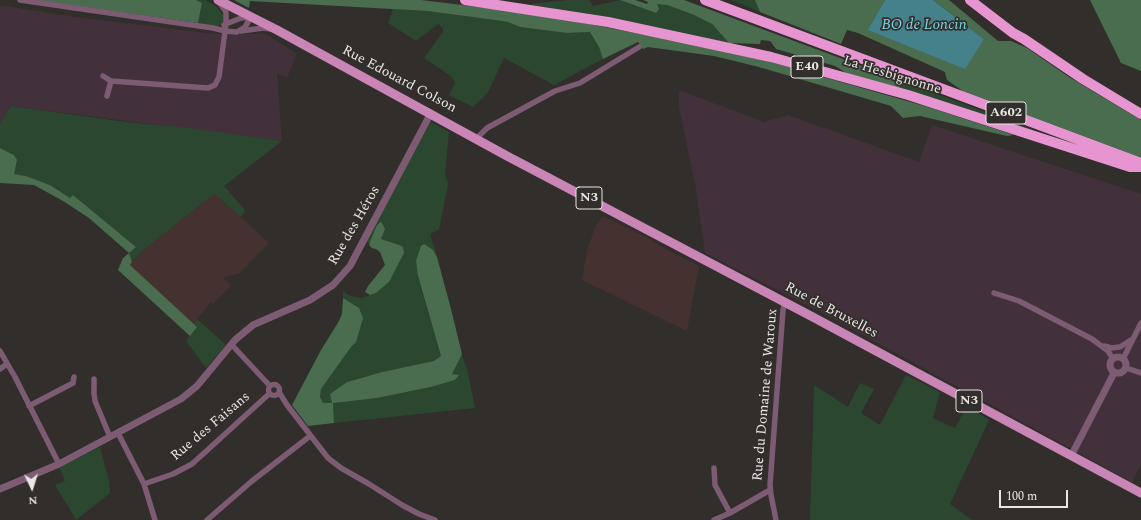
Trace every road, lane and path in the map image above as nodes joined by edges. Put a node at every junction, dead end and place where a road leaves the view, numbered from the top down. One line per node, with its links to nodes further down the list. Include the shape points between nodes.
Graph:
1 (20, 0): 10 (street)
2 (218, 0): 8 (main road, Rue Edouard Colson / N3); 9 (street, via 226,12)
3 (465, 0): 25 (highway, La Hesbignonne / E40, via 608,22 770,57 914,97 1130,167)
4 (705, 0): 16 (highway, A602)
5 (723, 0): 16 (highway, via 864,55)
6 (970, 0): 14 (highway, via 1012,33)
7 (980, 0): 14 (highway, via 1015,28)
8 (250, 17): 9 (street); 11 (main road, Rue Edouard Colson / N3); 13 (street, via 245,27)
9 (226, 24): 10 (street); 12 (street)
10 (212, 28): 12 (street)
11 (274, 29): 13 (street); 20 (main road, Rue Edouard Colson / N3)
12 (225, 31): 13 (street); 18 (street, via 219,77 215,86 208,88)
13 (237, 32)
14 (1024, 39): 21 (highway)
15 (639, 47): 22 (street, via 580,84 555,91 487,128)
16 (872, 62): 24 (highway, A602)
17 (104, 76): 18 (street)
18 (112, 81): 19 (street)
19 (107, 96)
20 (431, 114): 22 (main road, Rue Edouard Colson / N3); 30 (street, Rue des Héros, via 350,266 340,278 319,295 253,325)
21 (1141, 114)
22 (477, 138): 23 (main road, Rue Edouard Colson / N3)
23 (508, 156): 27 (main road, Rue de Bruxelles / N3)
24 (1141, 163)
25 (1141, 167)
26 (994, 293): 31 (street, via 1024,303)
27 (785, 302): 49 (main road, Rue de Bruxelles / N3); 54 (street, Rue du Domaine de Waroux)
28 (1141, 323): 29 (street)
29 (1132, 338): 31 (street, via 1120,347); 34 (street)
30 (231, 344): 42 (street); 46 (street, Rue des Héros, via 190,392)
31 (1101, 346): 33 (street)
32 (0, 351): 35 (street)
33 (1113, 359): 34 (street); 38 (street, via 1110,367)
34 (1123, 359): 36 (street)
35 (7, 364): 37 (street); 45 (street)
36 (1126, 368): 38 (street, via 1120,373); 39 (street)
37 (0, 369)
38 (1114, 373): 49 (street)
39 (1141, 373)
40 (74, 377): 45 (street, via 74,383)
41 (94, 379): 48 (street, via 95,401)
42 (270, 386): 43 (street, via 277,385); 44 (street)
43 (279, 392): 44 (street, via 275,395); 47 (street)
44 (269, 394): 52 (street, Rue des Faisans, via 192,464)
45 (29, 406): 50 (street)
46 (118, 433): 48 (street, Rue des Héros); 52 (street)
47 (310, 436): 58 (street); 59 (street, via 328,458 341,468 402,505)
48 (110, 437): 50 (street, Rue des Héros)
49 (1071, 456): 55 (main road, Rue de Bruxelles / N3)
50 (59, 464): 53 (street, Rue des Héros)
51 (714, 468): 56 (street, via 715,485)
52 (144, 484): 57 (street)
53 (0, 489)
54 (770, 490): 56 (street, Rue du Domaine de Waroux); 61 (street, Rue du Domaine de Waroux)
55 (1141, 494)
56 (730, 513): 60 (street, Rue du Domaine de Waroux)
57 (155, 520)
58 (207, 520)
59 (435, 520)
60 (714, 520)
61 (776, 520)

